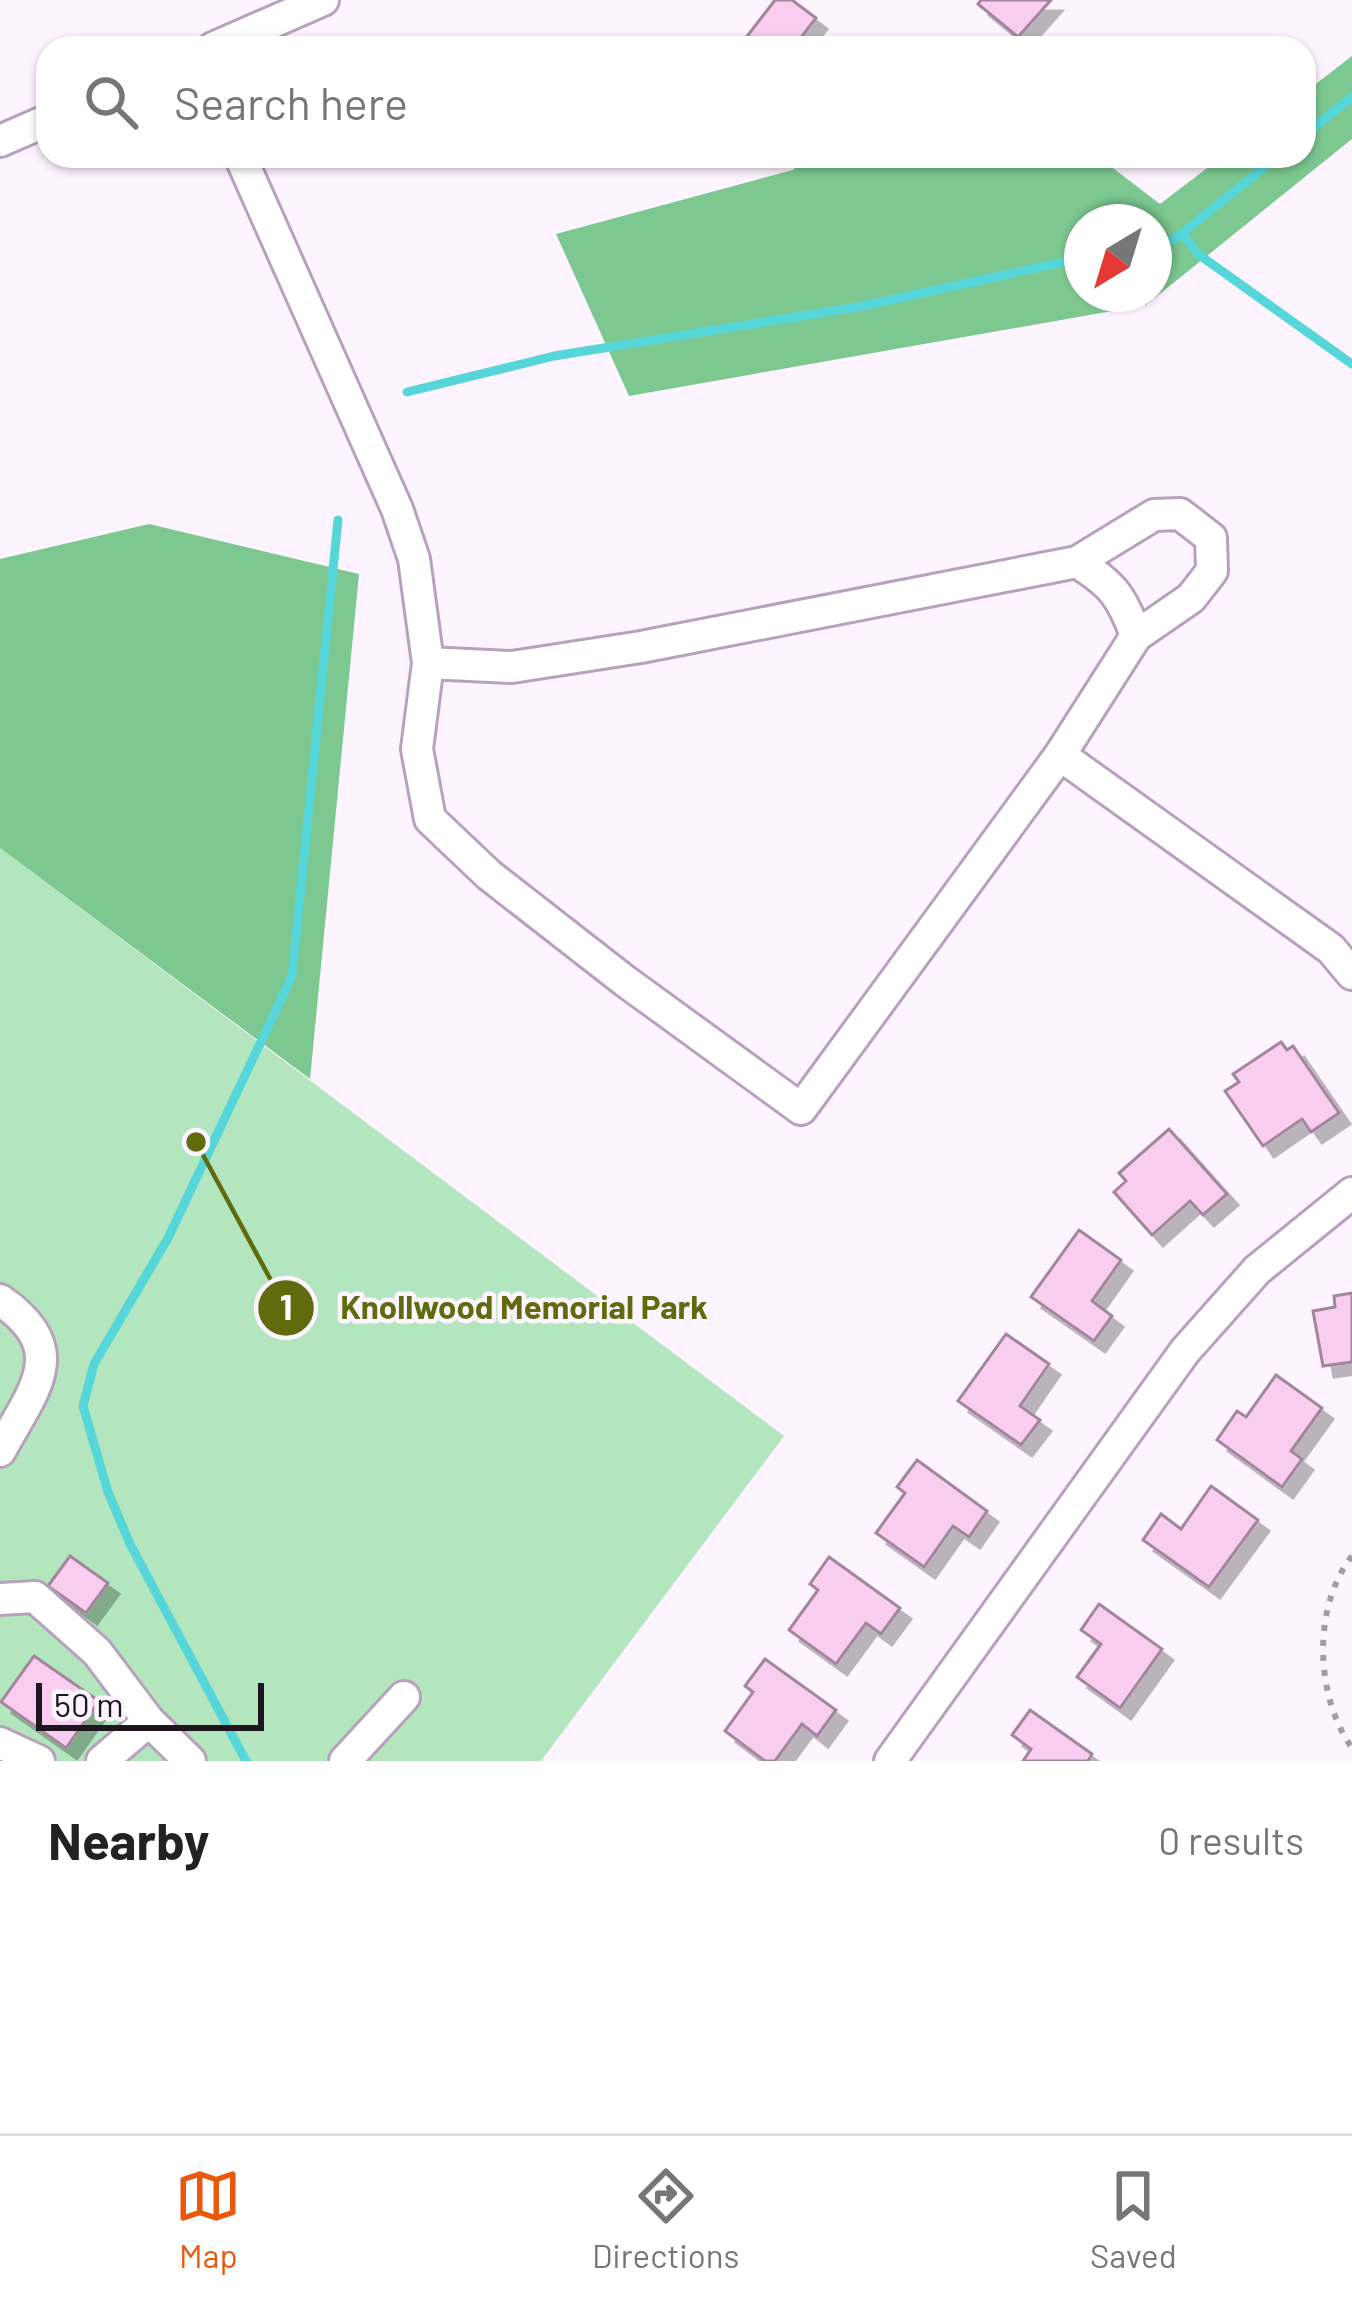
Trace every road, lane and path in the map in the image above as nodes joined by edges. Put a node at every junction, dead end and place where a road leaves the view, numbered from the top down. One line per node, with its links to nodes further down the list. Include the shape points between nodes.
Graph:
1 (322, 0): 2 (street)
2 (240, 36)
3 (36, 125): 4 (street)
4 (0, 141)
5 (245, 168): 8 (street, via 397,509 414,559)
6 (1077, 562): 7 (street, via 1106,580); 7 (street, via 1154,515 1180,514 1211,538 1212,571 1191,598); 8 (street, via 512,667)
7 (1136, 636): 9 (street)
8 (428, 662): 9 (street, via 417,749 430,819 506,889 801,1109)
9 (1060, 755): 10 (street, via 1254,891)
10 (1352, 974)
11 (1352, 1193): 24 (street, via 1257,1270 1185,1351)
12 (0, 1300): 13 (street, via 39,1339 42,1372)
13 (0, 1451)
14 (1352, 1556): 19 (path, via 1322,1646 1328,1690)
15 (0, 1599): 17 (street, via 35,1597 97,1652)
16 (404, 1697): 23 (street)
17 (149, 1720): 21 (street); 22 (street)
18 (0, 1743): 20 (street)
19 (1352, 1748)
20 (39, 1761)
21 (102, 1761)
22 (190, 1761)
23 (345, 1761)
24 (890, 1761)

